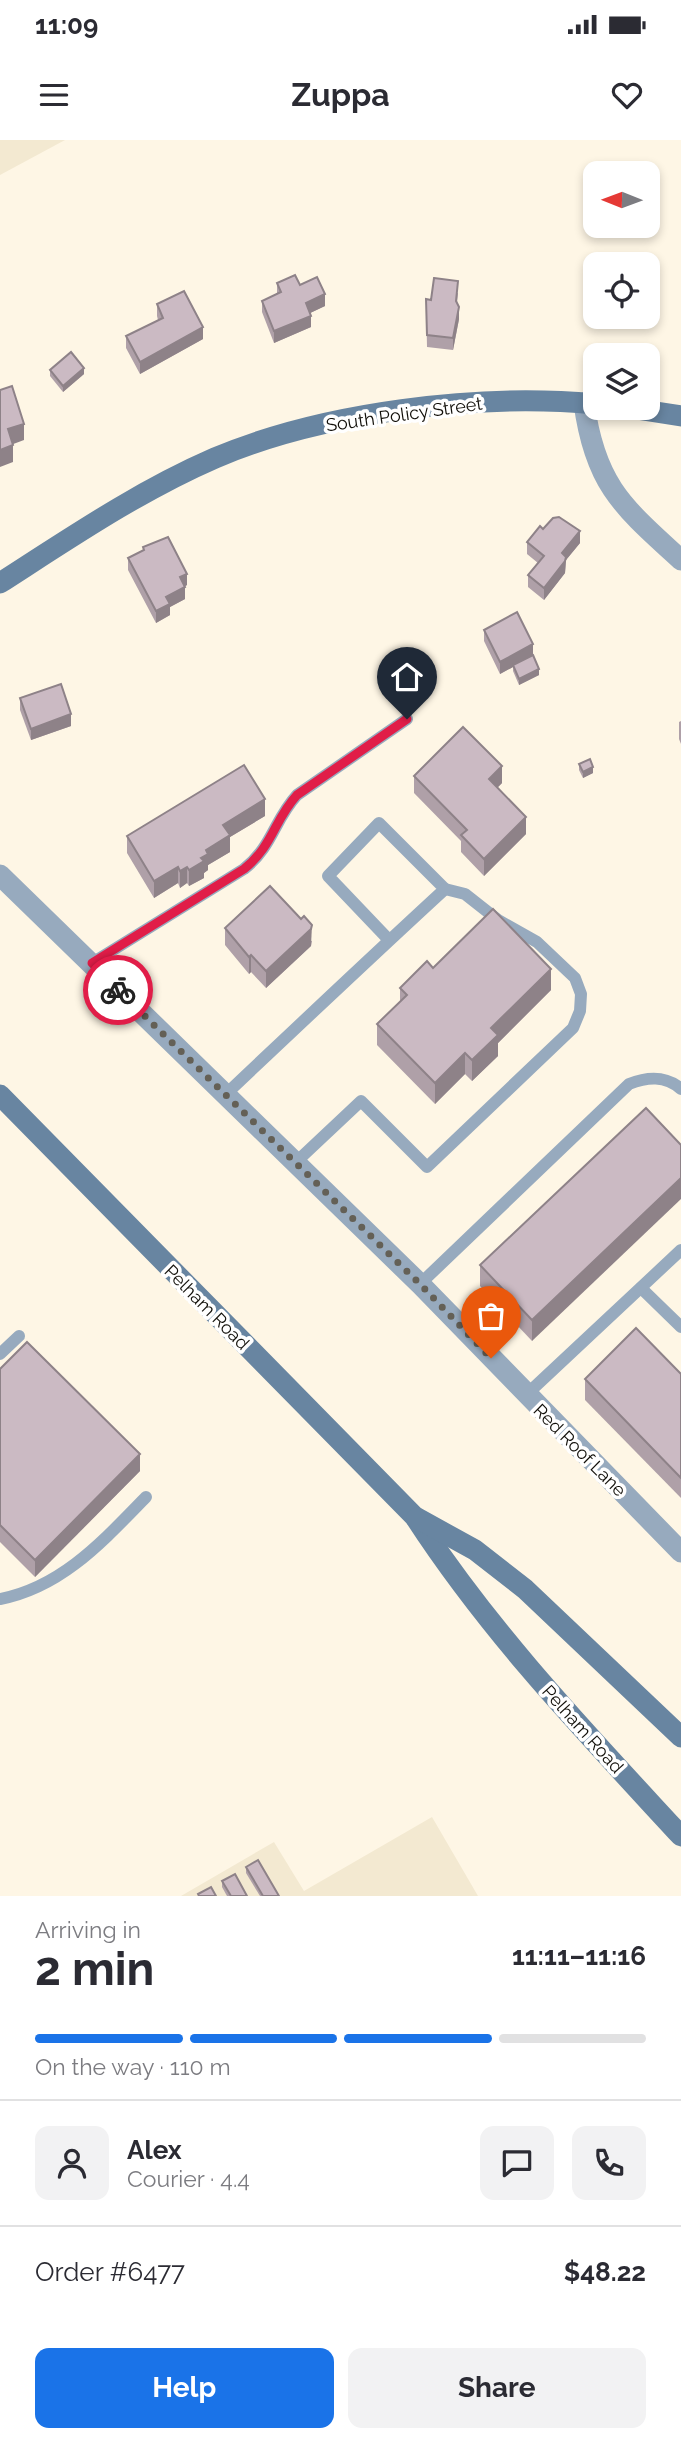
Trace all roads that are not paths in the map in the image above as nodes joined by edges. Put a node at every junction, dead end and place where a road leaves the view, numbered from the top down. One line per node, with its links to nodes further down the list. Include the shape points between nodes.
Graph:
1 (583, 403): 6 (main road, South Policy Street, via 489,402 396,411 275,437 217,457 158,485)
2 (660, 413): 3 (main road)
3 (681, 416)
4 (588, 420): 5 (street, via 588,435 615,497)
5 (681, 560)
6 (0, 583)
7 (407, 719): 11 (lane, via 297,795 261,855 244,869)
8 (0, 875): 11 (street, Red Roof Lane)
9 (445, 889): 10 (lane); 10 (lane, via 379,823 328,876); 15 (lane, via 465,894 537,942 575,978 581,994 573,1028 428,1167 361,1101)
10 (389, 940): 14 (lane)
11 (92, 963): 14 (street, Red Roof Lane)
12 (681, 1089): 17 (lane, via 659,1078 629,1084)
13 (0, 1095): 24 (main road, Pelham Road)
14 (225, 1095): 15 (street, Red Roof Lane)
15 (294, 1164): 17 (street, Red Roof Lane)
16 (681, 1250): 18 (lane)
17 (420, 1284): 22 (street, Red Roof Lane)
18 (641, 1288): 19 (lane); 22 (lane)
19 (681, 1327)
20 (19, 1336): 21 (lane)
21 (0, 1354)
22 (526, 1395): 25 (street, Red Roof Lane)
23 (146, 1497): 26 (lane, via 103,1541 55,1580)
24 (415, 1517): 27 (main road, Pelham Road, via 475,1550 525,1589); 28 (main road, Pelham Road, via 500,1635)
25 (681, 1552)
26 (0, 1599)
27 (681, 1737)
28 (681, 1836)

